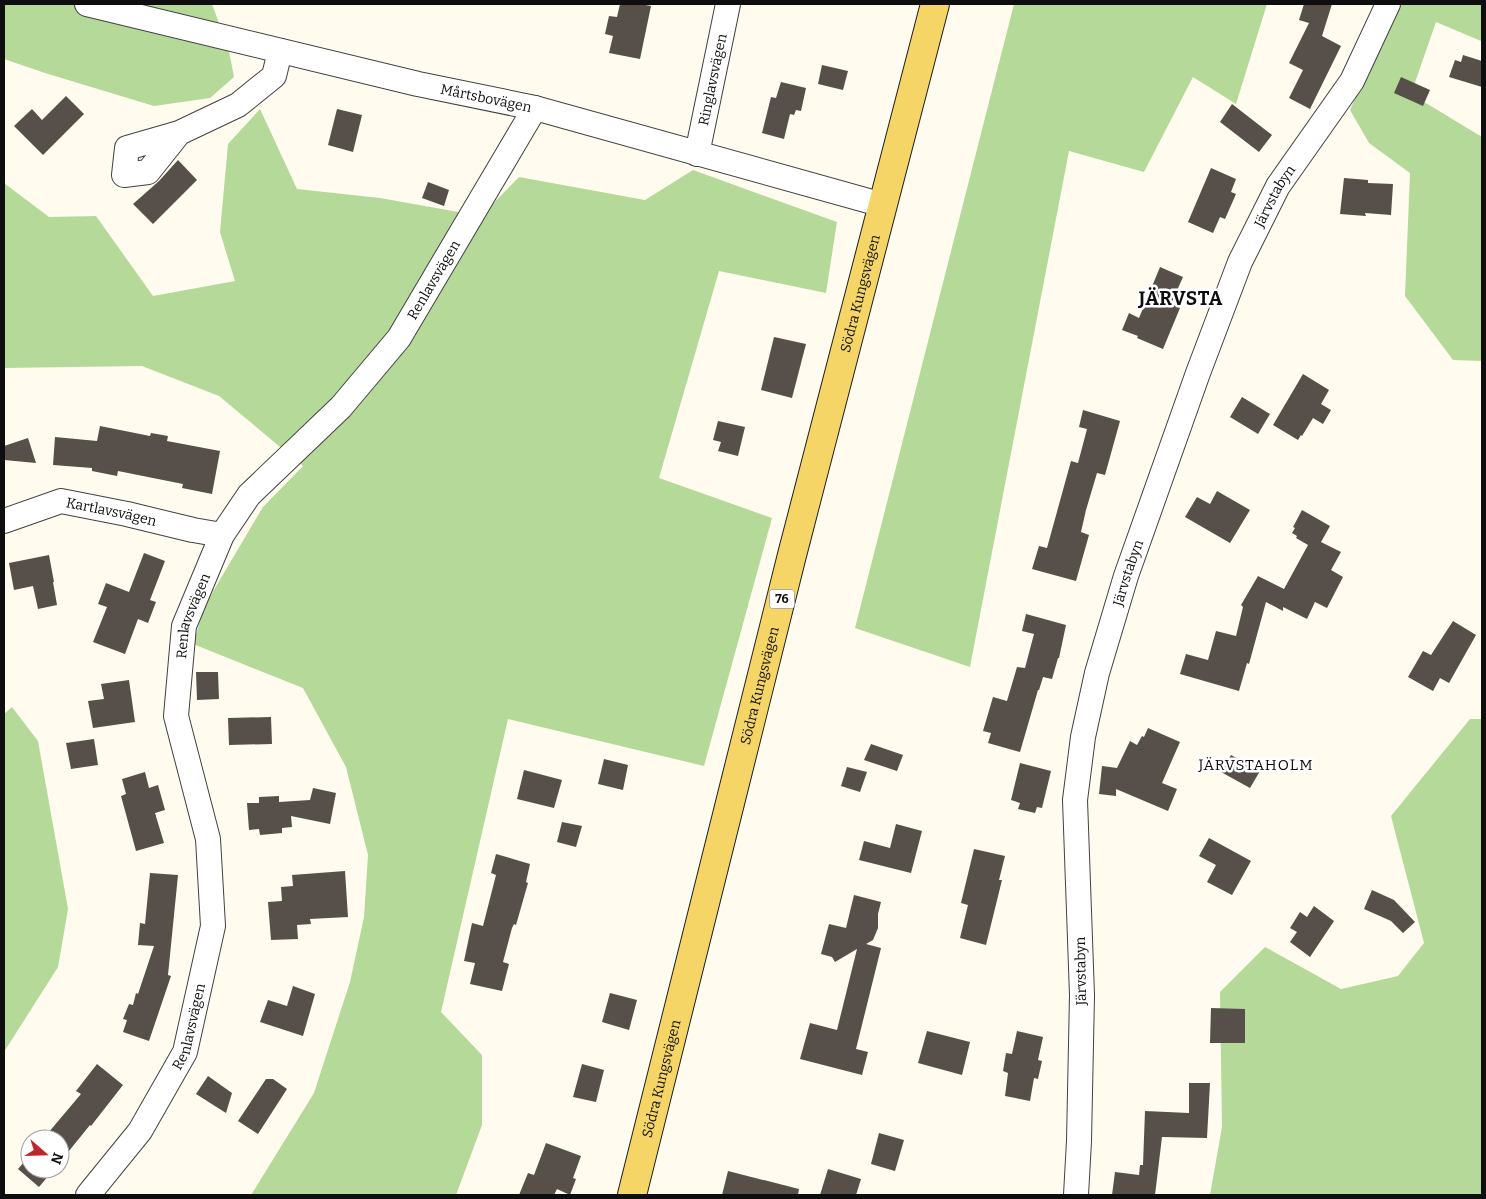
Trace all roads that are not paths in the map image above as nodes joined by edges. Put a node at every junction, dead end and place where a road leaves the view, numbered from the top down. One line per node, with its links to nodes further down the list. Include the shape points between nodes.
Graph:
1 (87, 4): 5 (street, Mårtsbovägen)
2 (728, 4): 8 (street, Ringlavsvägen)
3 (935, 4): 9 (main road, Södra Kungsvägen / 76)
4 (1388, 4): 14 (street, Järvstabyn, via 1352,81 1278,186 1240,262 1126,576 1097,673 1083,737 1075,800 1082,995)
5 (280, 51): 6 (street, Mårtsbovägen); 7 (street, via 274,76 253,94 238,105)
6 (534, 108): 8 (street, Mårtsbovägen); 11 (street, Renlavsvägen, via 399,338 341,407 249,495)
7 (179, 133)
8 (697, 154): 9 (street, Mårtsbovägen)
9 (883, 205): 13 (main road, Södra Kungsvägen / 76)
10 (4, 521): 11 (street, Kartlavsvägen, via 61,501)
11 (222, 535): 12 (street, Renlavsvägen, via 184,626 176,716 208,840 213,926 185,1052 140,1131)
12 (88, 1195)
13 (632, 1195)
14 (1076, 1195)

